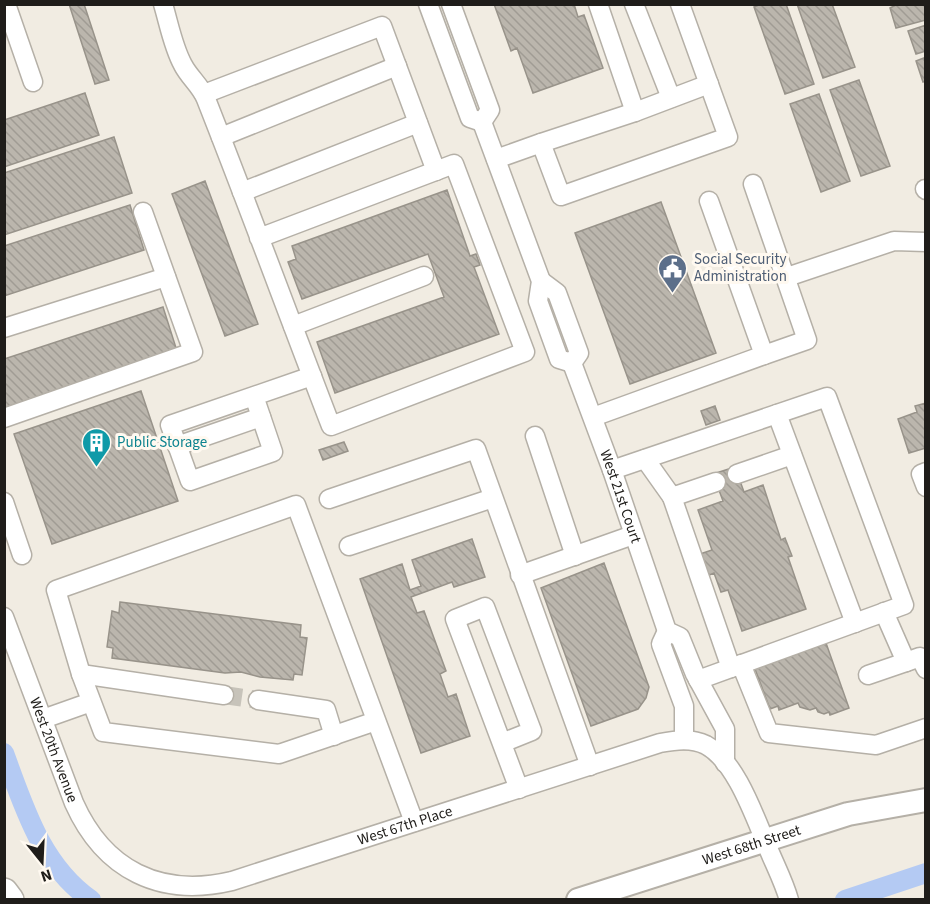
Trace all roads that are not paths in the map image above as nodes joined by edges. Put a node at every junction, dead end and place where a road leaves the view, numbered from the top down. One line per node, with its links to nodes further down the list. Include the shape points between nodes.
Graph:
1 (6, 4): 9 (street)
2 (163, 4): 11 (street, via 183,65)
3 (428, 4): 14 (street, West 21st Court, via 470,118)
4 (451, 4): 14 (street, West 21st Court, via 490,110)
5 (598, 4): 13 (street)
6 (634, 4): 12 (street)
7 (680, 4): 10 (street)
8 (397, 66): 11 (street, via 382,26); 15 (street); 16 (street)
9 (33, 82)
10 (709, 84): 12 (street); 17 (street, via 728,137 561,196)
11 (204, 94): 16 (street)
12 (671, 98): 13 (street)
13 (635, 112): 17 (street)
14 (482, 122): 18 (street, West 21st Court)
15 (418, 123): 19 (street); 21 (street)
16 (221, 137): 21 (street)
17 (541, 143): 18 (street)
18 (496, 159): 36 (street, West 21st Court, via 541,281 538,301 559,359 572,363)
19 (436, 171): 24 (street); 32 (street, via 454,164 525,352 331,426)
20 (753, 184): 28 (street)
21 (242, 192): 24 (street)
22 (709, 201): 31 (street)
23 (143, 212): 27 (street)
24 (259, 238): 29 (street)
25 (926, 242): 28 (street, via 894,241)
26 (424, 276): 29 (street)
27 (166, 277): 30 (street); 37 (street, via 193,352)
28 (787, 277): 31 (street, via 807,340)
29 (293, 326): 32 (street)
30 (4, 328)
31 (764, 355): 36 (street)
32 (312, 376): 33 (street)
33 (254, 396): 35 (street); 39 (street, via 170,425)
34 (777, 414): 40 (street); 41 (street); 56 (street, via 827,397 904,605)
35 (261, 417): 39 (street); 39 (street, via 273,452 190,481)
36 (592, 417): 42 (street, West 21st Court)
37 (4, 418)
38 (535, 436): 54 (street)
39 (177, 446)
40 (792, 455): 44 (street); 58 (street)
41 (645, 459): 42 (street); 47 (street)
42 (612, 470): 51 (street, West 21st Court)
43 (926, 472): 46 (street, via 921,474)
44 (737, 474)
45 (716, 482): 47 (street)
46 (926, 487)
47 (672, 497): 61 (street)
48 (493, 498): 49 (street, via 476,449); 52 (street); 55 (street)
49 (329, 499)
50 (4, 502): 53 (street)
51 (633, 535): 54 (street); 59 (street, West 21st Court)
52 (349, 546)
53 (22, 555)
54 (575, 556): 55 (street)
55 (520, 575): 76 (street)
56 (884, 612): 58 (street); 60 (street)
57 (4, 617): 69 (street, West 20th Avenue)
58 (855, 623): 61 (street)
59 (667, 630): 65 (street, West 21st Court, via 680,637); 73 (street, West 21st Court, via 661,644 684,706)
60 (906, 662): 62 (street, via 920,657); 64 (street)
61 (736, 666): 65 (street); 71 (street, via 769,733 876,746)
62 (926, 669)
63 (81, 674): 66 (street); 68 (street); 70 (street, via 56,590 296,505)
64 (868, 675)
65 (698, 680): 75 (street, West 21st Court, via 725,729)
66 (224, 695)
67 (258, 700): 72 (street, via 326,710)
68 (91, 702): 69 (street); 72 (street, via 104,732 279,754)
69 (43, 719): 81 (street, West 20th Avenue, via 85,826 106,852)
70 (376, 721): 72 (street); 79 (street)
71 (926, 728)
72 (334, 736)
73 (684, 740): 75 (street, via 707,746); 76 (street, West 67th Place, via 660,743)
74 (502, 742): 74 (street, via 455,619 485,607 532,731); 77 (street)
75 (725, 763): 80 (street, via 744,792)
76 (590, 766): 77 (street, West 67th Place)
77 (519, 789): 79 (street, West 67th Place)
78 (926, 800): 80 (main road, West 68th Street, via 848,814)
79 (414, 822): 81 (street, West 67th Place, via 206,887 165,884)
80 (764, 839): 84 (main road, West 68th Street); 85 (street)
81 (127, 867)
82 (4, 892): 83 (highway)
83 (10, 900)
84 (578, 900)
85 (789, 900)

